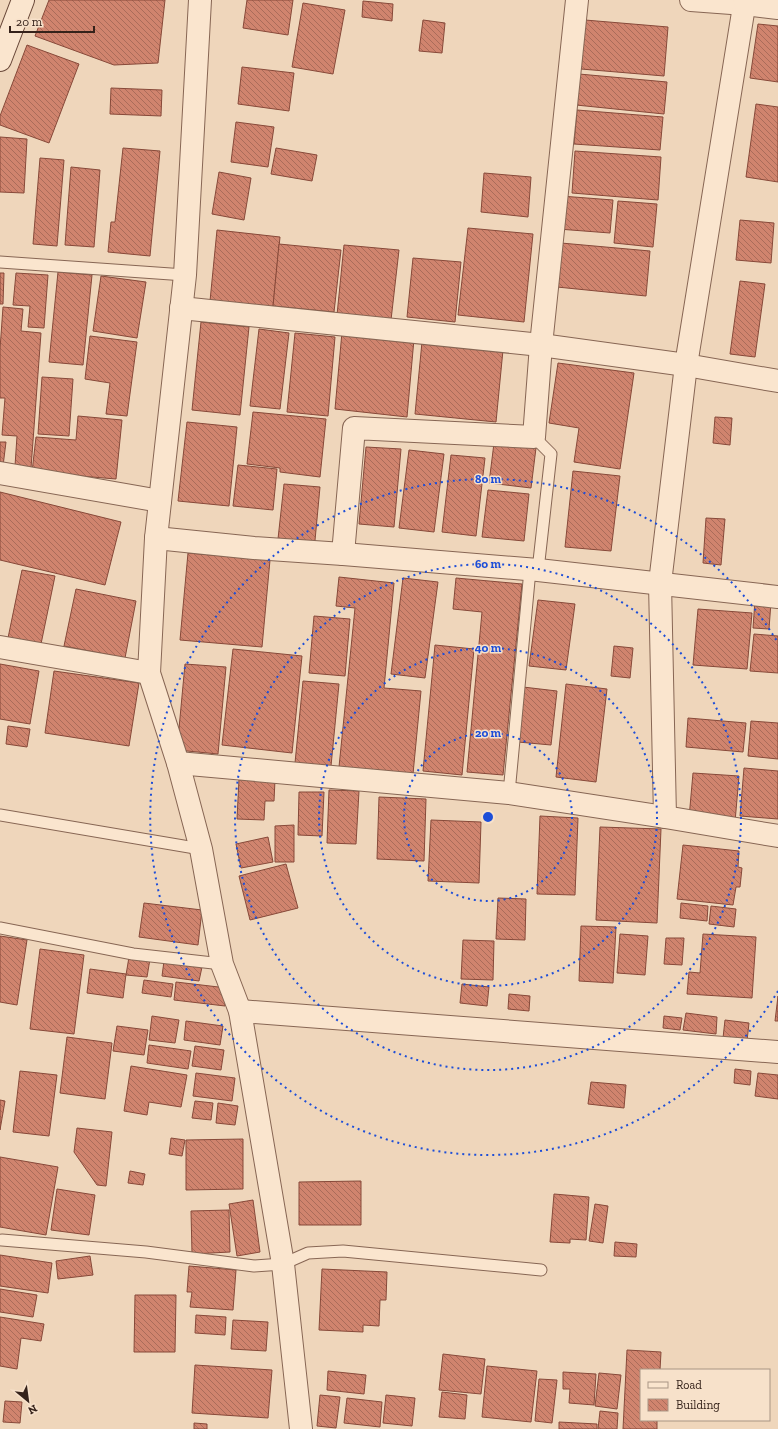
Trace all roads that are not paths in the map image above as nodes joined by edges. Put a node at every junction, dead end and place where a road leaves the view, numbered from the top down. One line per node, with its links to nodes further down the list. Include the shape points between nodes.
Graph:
1 (23, 0): 7 (street)
2 (200, 0): 9 (street)
3 (577, 0): 11 (street)
4 (691, 0): 5 (street)
5 (745, 2): 6 (street); 12 (street)
6 (778, 8)
7 (0, 60)
8 (0, 262): 9 (lane)
9 (185, 275): 10 (street)
10 (181, 308): 11 (street); 16 (street)
11 (541, 345): 12 (street); 14 (street)
12 (686, 364): 13 (street); 20 (street)
13 (778, 381)
14 (534, 437): 18 (street, via 354,428); 19 (lane, via 551,454)
15 (0, 473): 16 (street)
16 (160, 501): 17 (street)
17 (156, 538): 18 (street); 23 (street)
18 (344, 554): 19 (street)
19 (534, 570): 20 (street); 25 (lane)
20 (660, 583): 21 (street); 27 (street)
21 (778, 597)
22 (0, 647): 23 (street)
23 (149, 673): 24 (street)
24 (178, 763): 25 (street); 29 (street)
25 (509, 793): 27 (street)
26 (0, 816): 29 (lane)
27 (664, 816): 28 (street)
28 (778, 836)
29 (201, 849): 31 (street)
30 (0, 928): 31 (lane, via 133,954)
31 (222, 964): 32 (street)
32 (240, 1011): 33 (street); 35 (street)
33 (778, 1052)
34 (2, 1240): 35 (lane, via 146,1252 254,1266)
35 (283, 1264): 36 (lane, via 308,1253 343,1251); 37 (street)
36 (541, 1270)
37 (301, 1429)

